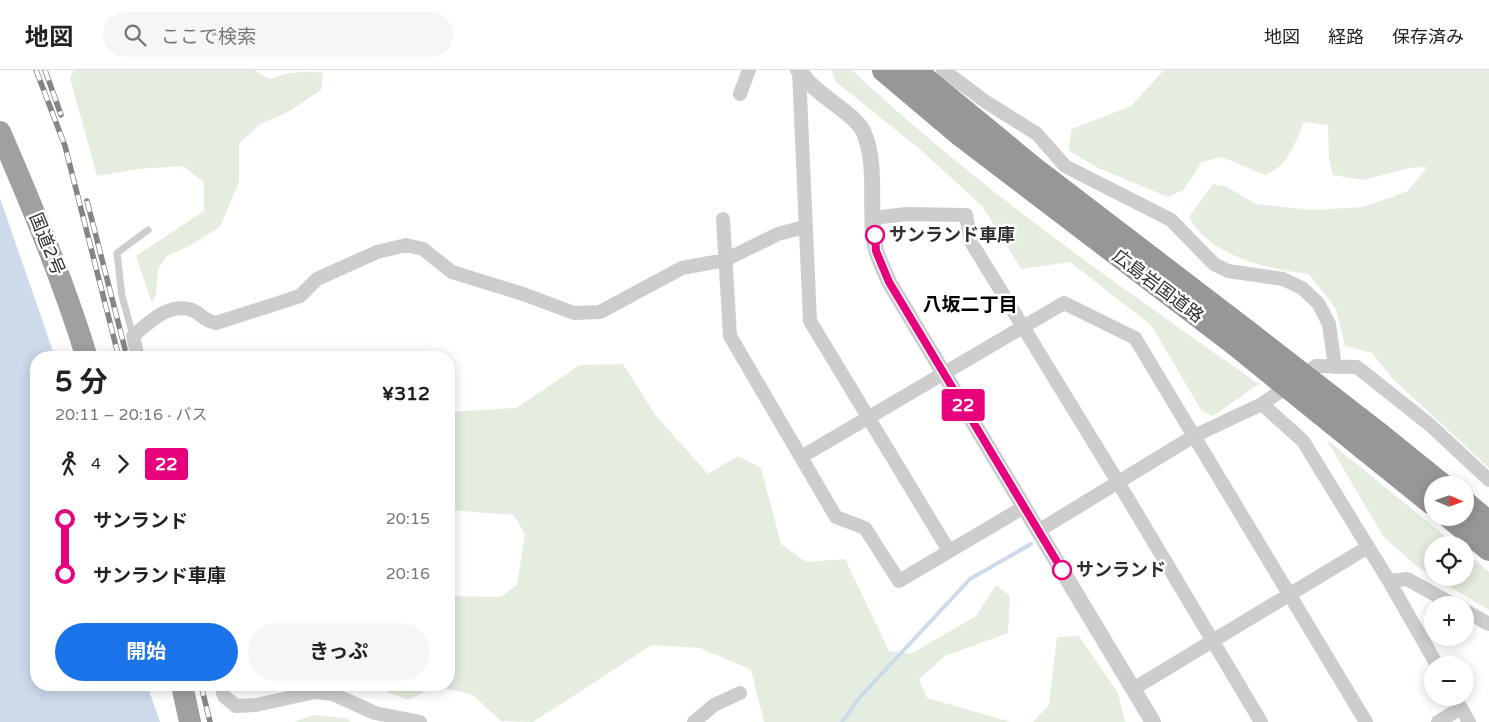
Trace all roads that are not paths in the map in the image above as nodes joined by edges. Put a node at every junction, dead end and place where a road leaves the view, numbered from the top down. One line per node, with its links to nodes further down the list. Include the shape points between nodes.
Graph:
1 (749, 70): 6 (street)
2 (798, 70): 9 (street, via 817,92 864,130 872,178); 10 (street)
3 (884, 70): 15 (highway, 広島岩国道路, via 961,135)
4 (914, 70): 15 (highway, 広島岩国道路)
5 (943, 70): 18 (street, via 1037,134 1065,166 1171,220 1214,264 1228,271 1282,279 1302,288 1318,302 1329,324)
6 (740, 94)
7 (0, 132): 16 (highway, 国道2号, via 37,216)
8 (723, 218): 12 (street)
9 (873, 218): 13 (street, via 906,214 966,215 971,242); 19 (street, via 876,251 889,282)
10 (804, 227): 12 (street, via 778,234); 21 (street, via 810,321)
11 (148, 230): 14 (lane, via 117,253 122,296)
12 (725, 260): 14 (street, via 682,268 600,312 574,313 452,272 423,249 406,245 377,252 317,280 300,296 216,322 206,321 192,310 167,309); 24 (street, via 730,336)
13 (1022, 326): 19 (street); 22 (street, via 1064,303 1135,338); 27 (street)
14 (132, 336): 17 (street)
15 (1240, 337): 23 (highway, 広島岩国道路, bridge)
16 (85, 351)
17 (136, 351)
18 (1335, 366): 20 (street, via 1316,366); 26 (street, via 1357,367 1430,425)
19 (944, 373): 21 (street); 29 (street)
20 (1262, 404): 22 (street); 34 (street, via 1303,441)
21 (867, 417): 24 (street); 36 (street)
22 (1194, 436): 27 (street); 38 (street)
23 (1372, 442): 25 (highway, 広島岩国道路); 28 (highway, 広島岩国道路)
24 (801, 457): 36 (street, via 836,517 865,528 899,581)
25 (1427, 476)
26 (1489, 480)
27 (1118, 482): 33 (street); 42 (street)
28 (1424, 495)
29 (1024, 507): 33 (street); 36 (street)
30 (1474, 512): 31 (highway)
31 (1489, 524)
32 (1461, 526): 35 (highway)
33 (1038, 530): 44 (street)
34 (1368, 547): 37 (street); 38 (street)
35 (1489, 549)
36 (950, 551)
37 (1389, 581): 39 (street, via 1407,579); 43 (street)
38 (1289, 595): 42 (street); 55 (street)
39 (1438, 596)
40 (1474, 616): 41 (street)
41 (1489, 624)
42 (1212, 640): 44 (street); 54 (street)
43 (1432, 656)
44 (1133, 689): 53 (street)
45 (183, 691): 50 (highway)
46 (223, 691): 51 (street, via 236,706 256,705 315,692 333,694 376,713)
47 (740, 693): 52 (street, via 714,705)
48 (1455, 706): 56 (street)
49 (1460, 706): 57 (street)
50 (190, 722)
51 (420, 722)
52 (694, 722)
53 (1153, 722)
54 (1261, 722)
55 (1366, 722)
56 (1438, 722)
57 (1469, 722)

